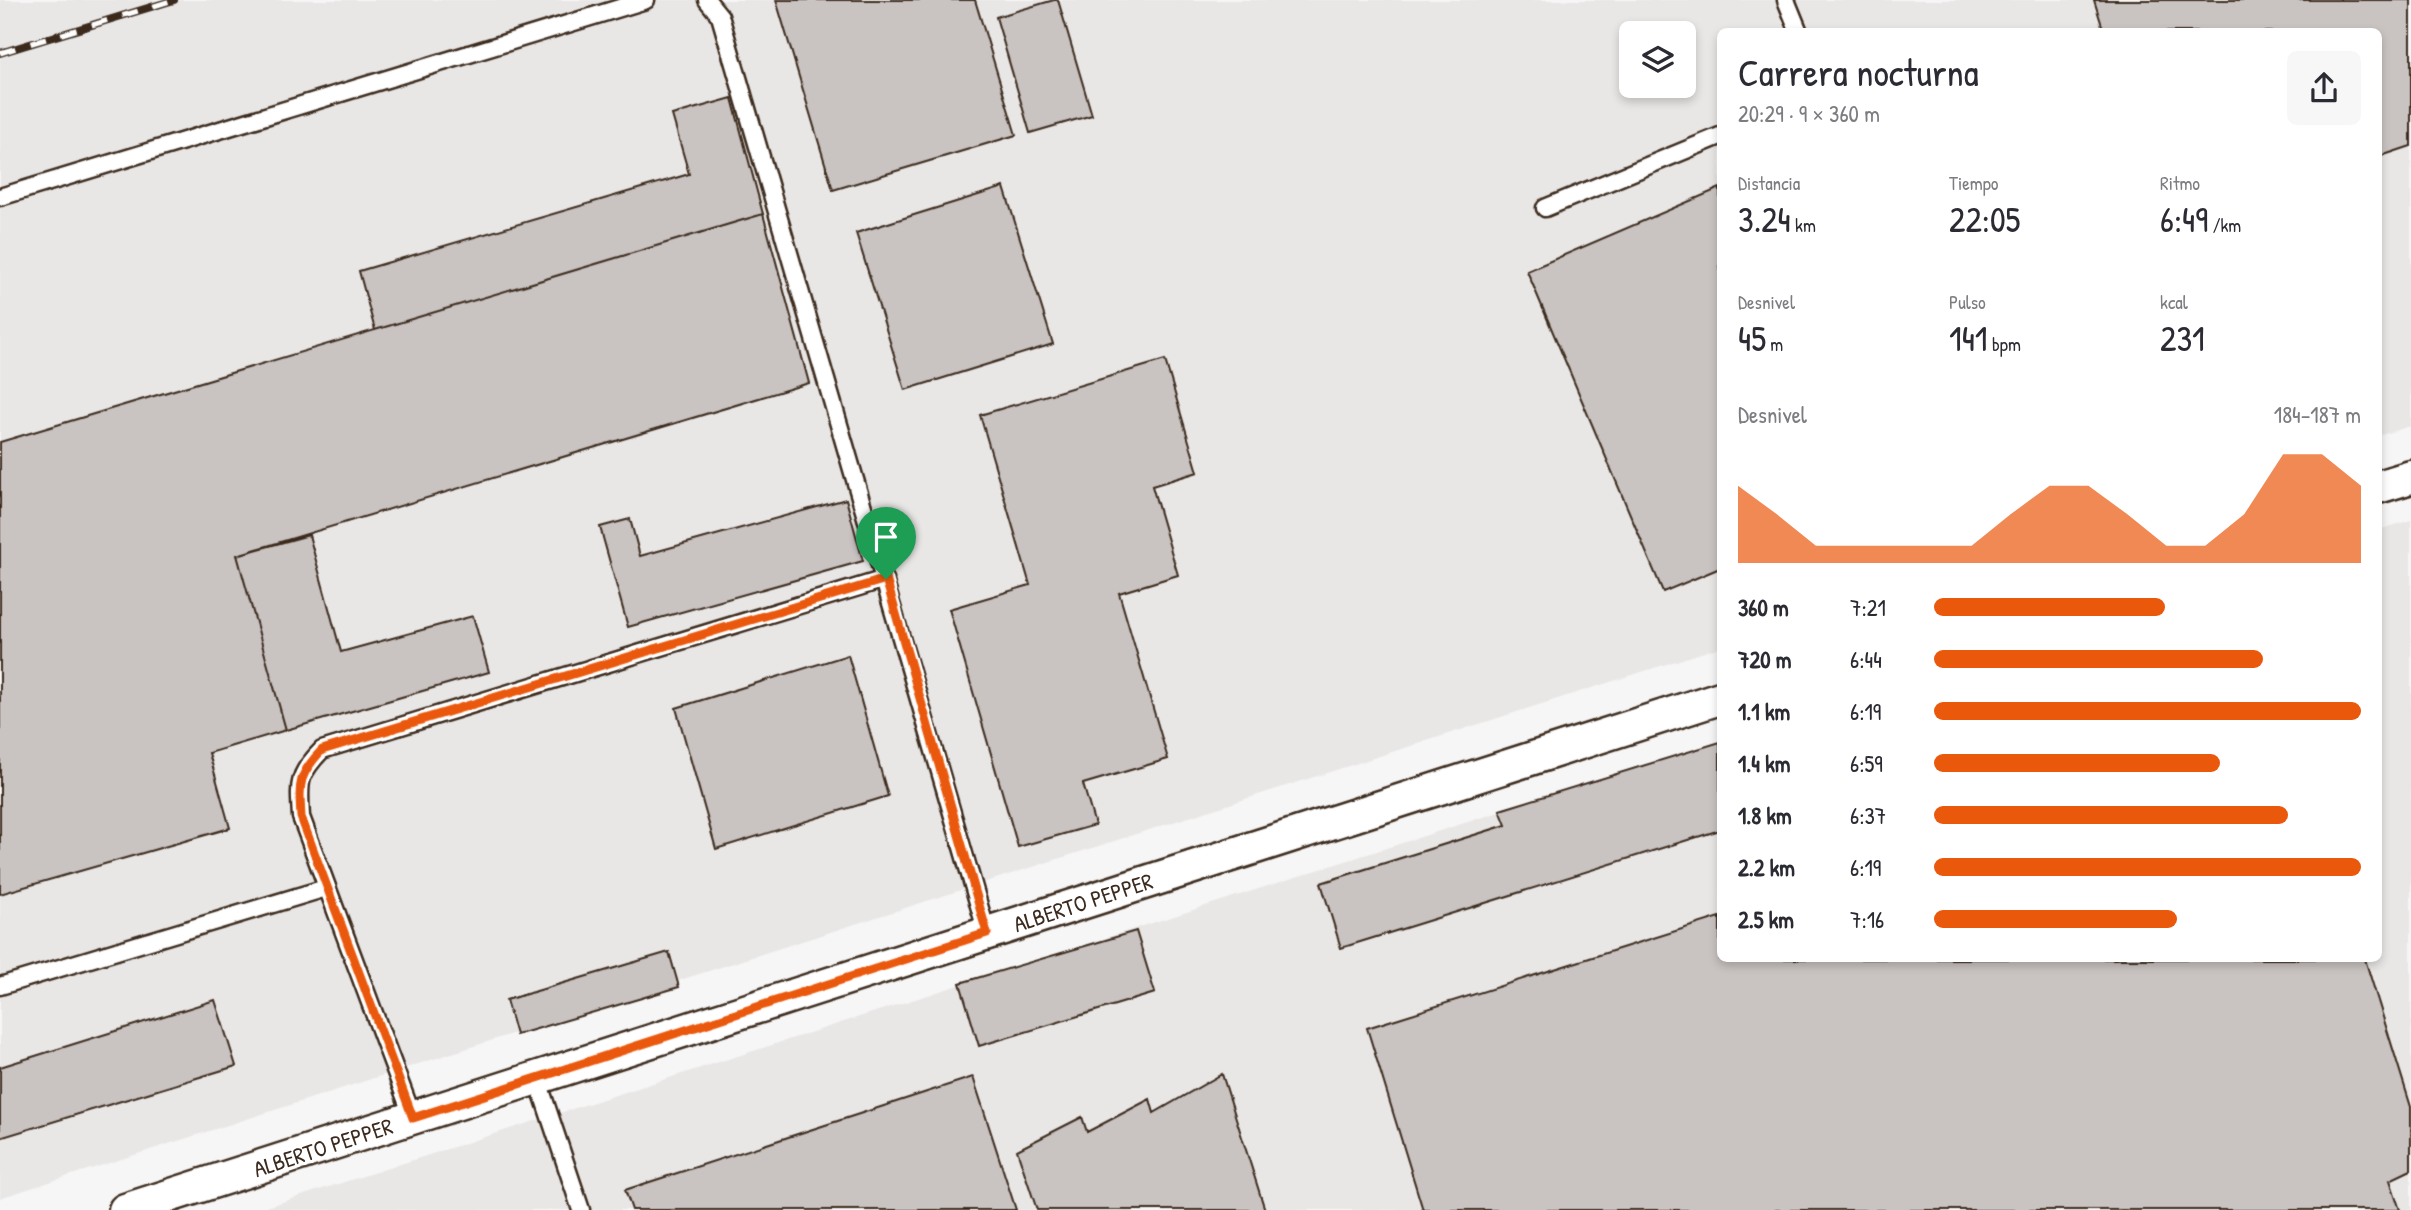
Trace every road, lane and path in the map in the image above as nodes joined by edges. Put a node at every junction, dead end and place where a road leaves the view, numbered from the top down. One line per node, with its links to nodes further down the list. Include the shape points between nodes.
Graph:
1 (646, 0): 6 (lane)
2 (707, 0): 10 (lane, via 720,16)
3 (1786, 0): 4 (lane)
4 (1797, 28)
5 (1717, 137): 7 (lane)
6 (0, 197)
7 (1545, 208)
8 (2411, 477): 9 (street)
9 (2382, 486)
10 (886, 579): 12 (lane, via 322,750 304,769 300,791 301,817); 13 (lane)
11 (1717, 699): 13 (street, ALBERTO PEPPER)
12 (326, 888): 14 (lane); 16 (lane)
13 (987, 933): 15 (street, ALBERTO PEPPER)
14 (0, 986)
15 (537, 1078): 16 (street, ALBERTO PEPPER); 18 (lane)
16 (413, 1118): 17 (street, ALBERTO PEPPER)
17 (125, 1210)
18 (580, 1210)

